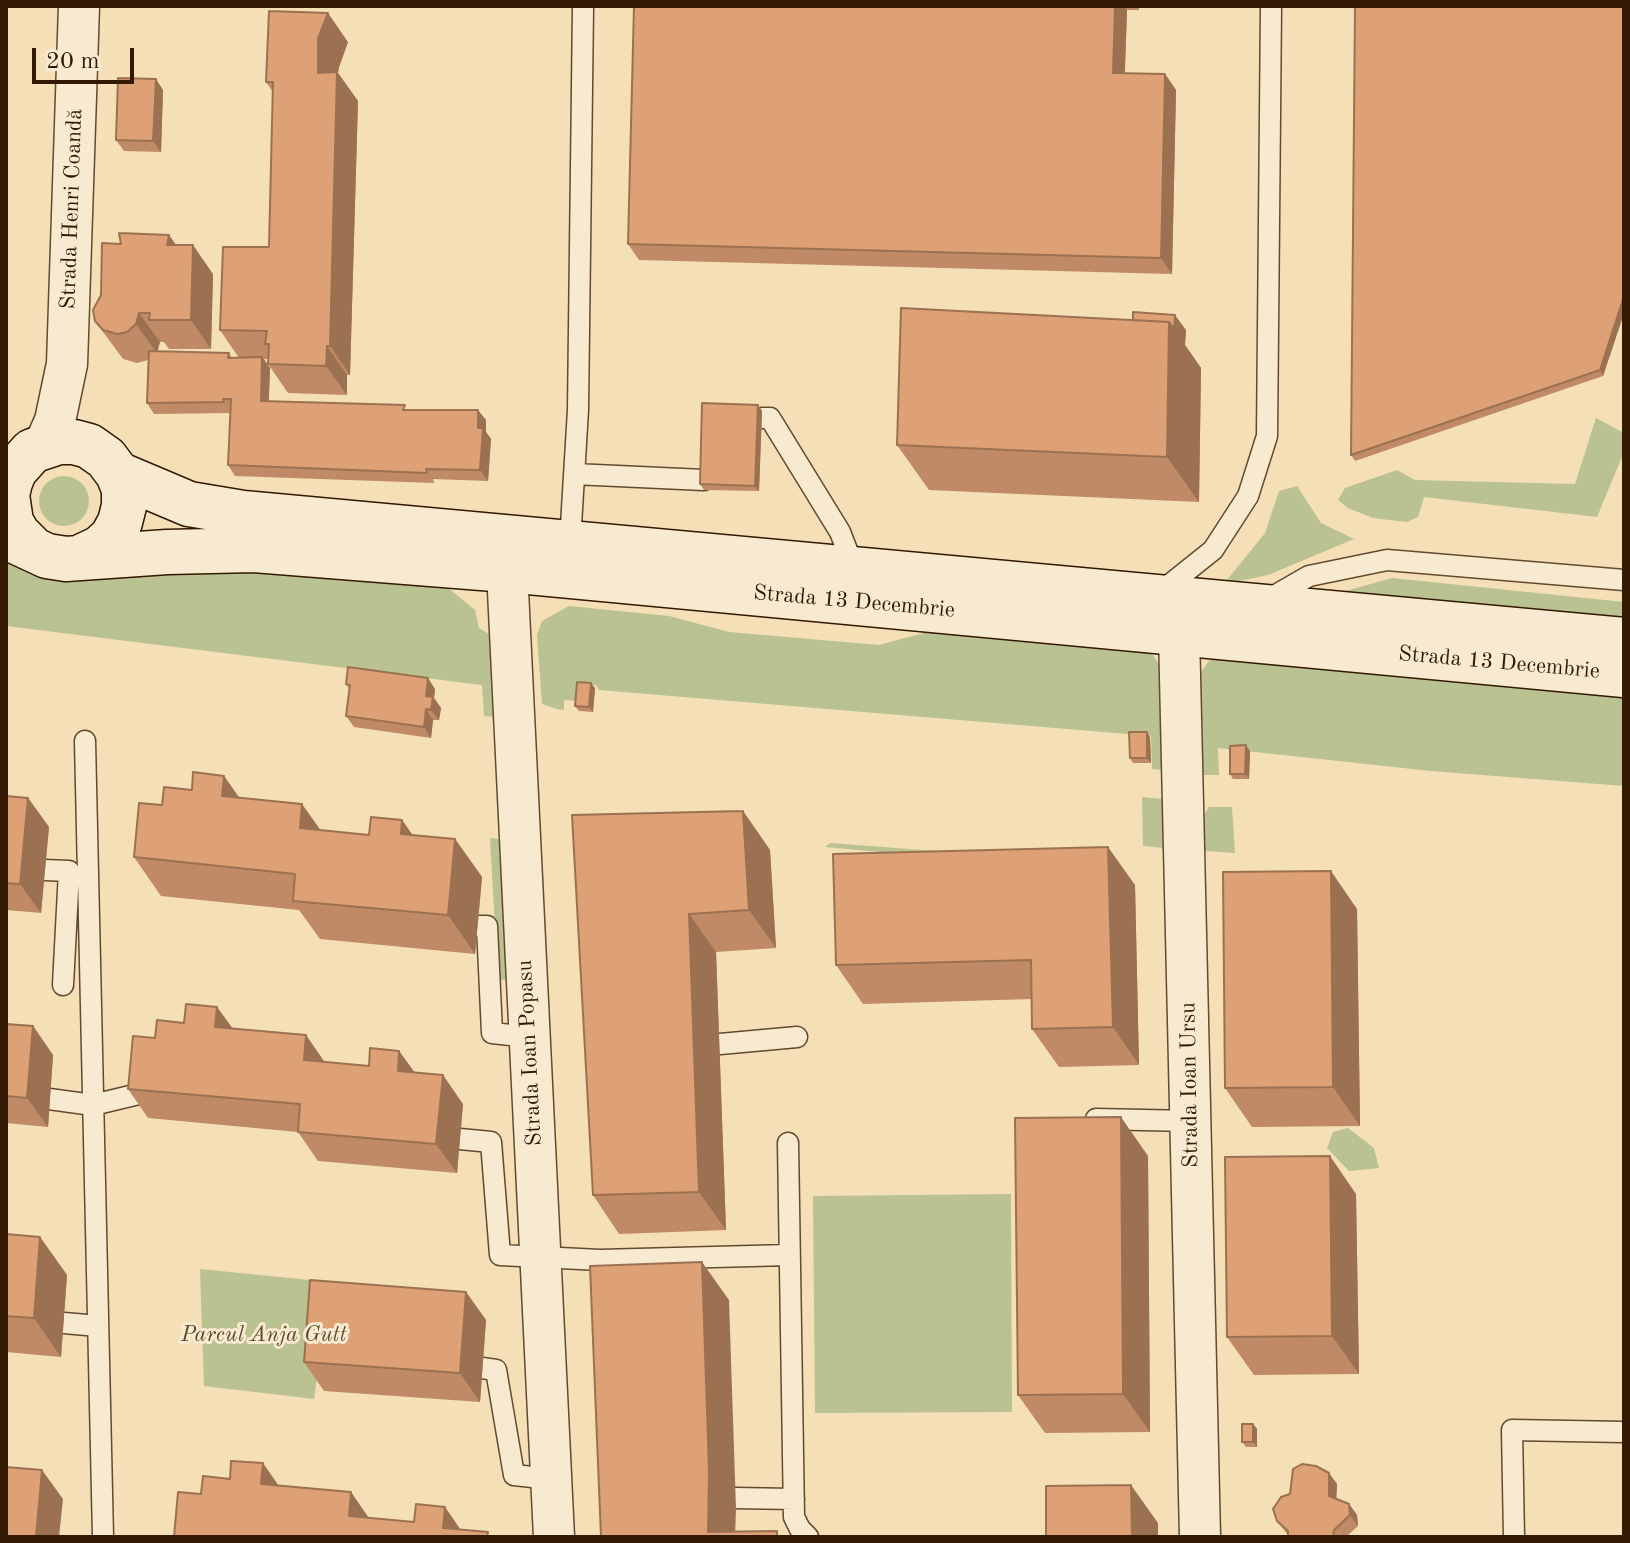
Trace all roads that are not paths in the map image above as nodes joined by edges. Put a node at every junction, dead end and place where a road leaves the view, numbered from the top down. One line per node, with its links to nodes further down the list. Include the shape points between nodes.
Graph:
1 (79, 6): 4 (street, Strada Henri Coandă)
2 (583, 6): 8 (lane)
3 (1271, 6): 16 (lane, via 1267,436 1248,496 1213,550)
4 (67, 364): 6 (street, Strada Henri Coandă); 7 (street, Strada Henri Coandă, via 55,421)
5 (762, 418): 13 (lane, via 770,418 840,532)
6 (104, 460): 7 (main road, Strada 13 Decembrie, via 74,442 59,442); 11 (main road, Strada 13 Decembrie, via 189,504); 12 (main road, via 124,489 124,506 112,537)
7 (22, 462): 10 (main road, Strada 13 Decembrie, via 10,482 8,509)
8 (574, 474): 9 (lane); 11 (lane)
9 (704, 480)
10 (19, 542): 12 (main road, Strada 13 Decembrie, via 56,558)
11 (570, 542): 13 (main road, Strada 13 Decembrie)
12 (83, 556): 14 (main road, Strada 13 Decembrie, via 254,550)
13 (854, 568): 16 (main road, Strada 13 Decembrie)
14 (507, 570): 18 (main road, Strada 13 Decembrie); 25 (street, Strada Ioan Popasu)
15 (1624, 580): 17 (lane, via 1387,560 1309,576)
16 (1155, 596): 17 (main road, Strada 13 Decembrie)
17 (1258, 605): 19 (main road, Strada 13 Decembrie)
18 (1179, 633): 20 (main road, Strada 13 Decembrie); 32 (street, Strada Ioan Ursu)
19 (1624, 640)
20 (1624, 675)
21 (85, 741): 30 (lane)
22 (44, 870): 24 (lane, via 69,871)
23 (478, 926): 25 (lane, via 487,926 492,1033)
24 (63, 985)
25 (529, 1037): 36 (street, Strada Ioan Popasu)
26 (797, 1037): 27 (lane)
27 (720, 1044)
28 (151, 1091): 30 (lane)
29 (49, 1099): 30 (lane)
30 (93, 1105): 38 (lane)
31 (1074, 1119): 32 (lane)
32 (1191, 1121): 47 (street, Strada Ioan Ursu)
33 (460, 1139): 36 (lane, via 491,1142 500,1255)
34 (788, 1143): 35 (lane)
35 (789, 1255): 36 (lane); 43 (lane)
36 (540, 1258): 41 (street, Strada Ioan Popasu)
37 (64, 1323): 38 (lane)
38 (98, 1326): 44 (lane)
39 (482, 1368): 41 (lane, via 496,1370 514,1475)
40 (1624, 1432): 48 (lane, via 1512,1430)
41 (551, 1479): 45 (street, Strada Ioan Popasu)
42 (735, 1498): 43 (lane)
43 (794, 1499): 46 (lane, via 794,1517)
44 (103, 1537)
45 (554, 1537)
46 (808, 1537)
47 (1200, 1537)
48 (1514, 1537)

